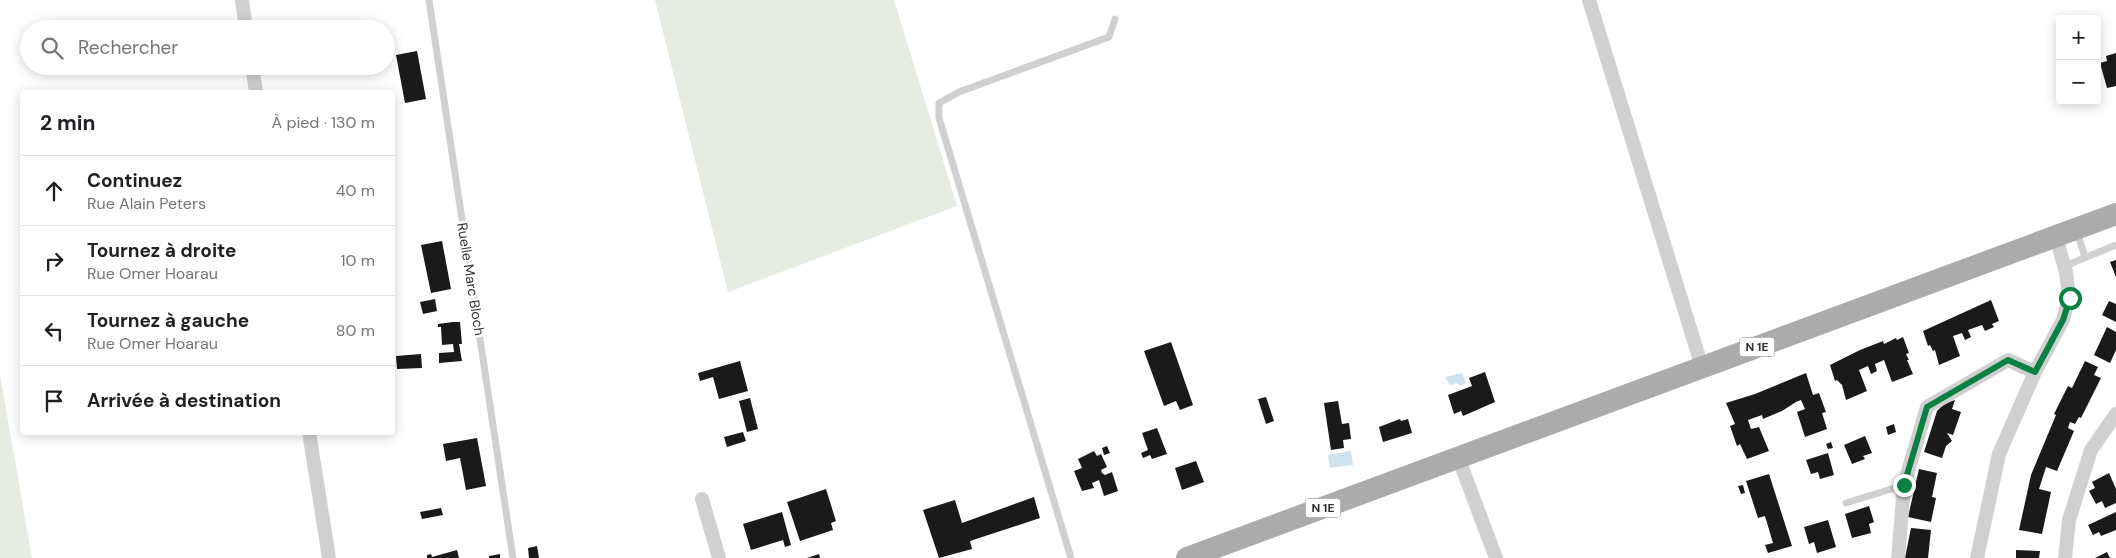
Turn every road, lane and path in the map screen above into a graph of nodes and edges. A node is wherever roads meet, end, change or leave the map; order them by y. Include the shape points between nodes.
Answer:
1 (242, 0) edge
2 (429, 0) edge
3 (1589, 0) edge
4 (1115, 19) dead end
5 (245, 20) edge
6 (253, 75) edge
7 (256, 90) edge
8 (2116, 212) edge
9 (2069, 231) junction
10 (2116, 245) edge
11 (2085, 257) junction
12 (2065, 269) junction
13 (1702, 367) junction
14 (2035, 372) junction
15 (2116, 414) edge
16 (309, 435) edge
17 (1458, 457) junction
18 (1904, 485) junction
19 (702, 499) dead end
20 (1846, 503) dead end
21 (329, 558) edge
22 (513, 558) edge
23 (719, 558) edge
24 (1070, 558) edge
25 (1187, 558) edge
26 (1496, 558) edge
27 (1898, 558) edge
28 (1978, 558) edge
29 (2065, 558) edge

1 - 5 street
2 - 22 lane, Ruelle Marc Bloch
3 - 13 street
4 - 24 lane via 1109,37 959,92 939,103 940,118
6 - 7 street
8 - 9 main road, N 1E
9 - 11 lane
9 - 12 street
9 - 13 main road, N 1E
10 - 11 lane
11 - 12 lane
12 - 14 street via 2070,298 2063,320
13 - 17 main road, N 1E
14 - 18 street via 2008,360 1927,407
14 - 28 street via 1999,454
15 - 29 street via 2091,450 2069,520
16 - 21 street
17 - 25 main road, N 1E
17 - 26 street
18 - 20 lane
18 - 27 street
19 - 23 street

